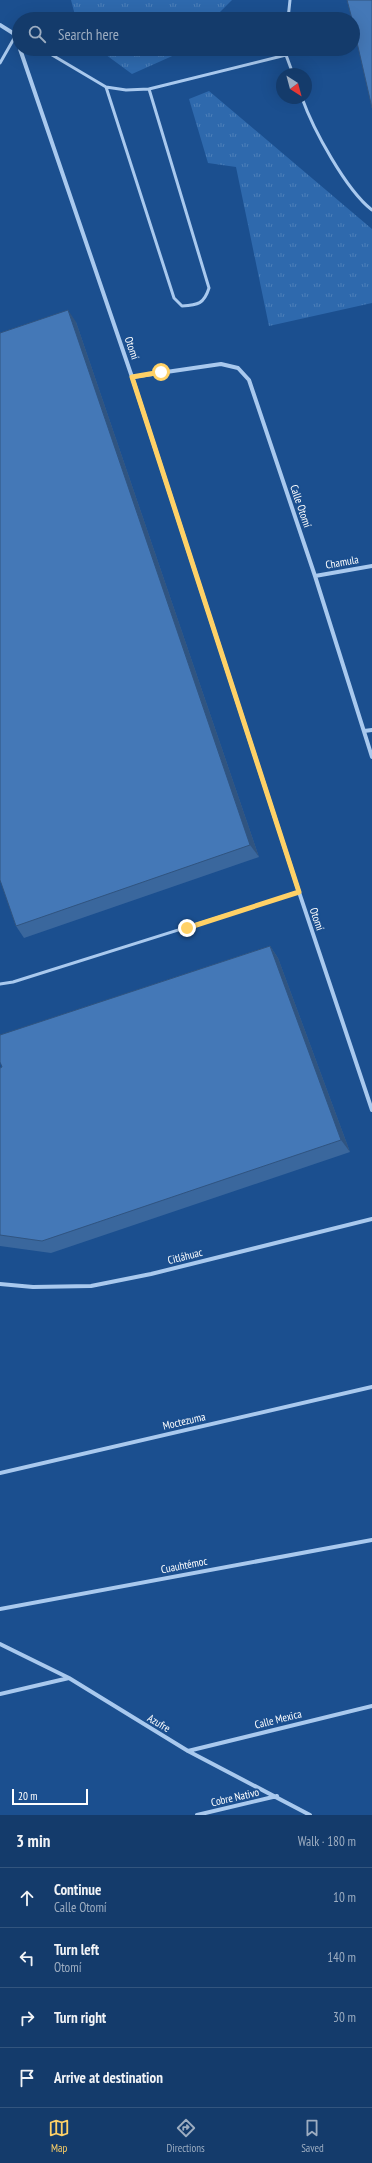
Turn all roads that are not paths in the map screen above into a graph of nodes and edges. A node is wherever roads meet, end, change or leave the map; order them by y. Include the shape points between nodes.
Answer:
1 (290, 0) edge
2 (289, 12) edge
3 (0, 25) edge
4 (12, 33) edge
5 (12, 44) edge
6 (22, 56) edge
7 (54, 56) edge
8 (282, 56) edge
9 (286, 56) edge
10 (0, 63) edge
11 (291, 68) edge
12 (106, 87) junction
13 (149, 89) junction
14 (305, 104) edge
15 (372, 210) edge
16 (132, 377) junction
17 (372, 566) edge
18 (315, 576) junction
19 (372, 730) edge
20 (364, 731) junction
21 (372, 757) edge
22 (299, 892) junction
23 (0, 984) edge
24 (372, 1110) edge
25 (372, 1219) edge
26 (0, 1284) edge
27 (372, 1387) edge
28 (0, 1473) edge
29 (372, 1540) edge
30 (0, 1609) edge
31 (0, 1644) edge
32 (69, 1678) junction
33 (0, 1694) edge
34 (372, 1706) edge
35 (188, 1751) junction
36 (277, 1796) junction
37 (197, 1815) edge
38 (310, 1815) edge

1 - 2 lane
3 - 4 street
5 - 10 lane
6 - 16 street, Otomí
7 - 12 lane
8 - 13 lane
9 - 11 lane
12 - 13 lane via 126,90
12 - 13 lane via 174,298 182,306 196,305 206,298 209,288
14 - 15 lane via 349,184
16 - 18 street, Calle Otomí via 221,364 232,365 244,373 252,389
16 - 22 street, Otomí
17 - 18 street, Chamula
18 - 20 street, Calle Otomí
19 - 20 street
20 - 21 street, Calle Otomí
22 - 23 lane
22 - 24 street, Otomí
25 - 26 street, Citláhuac via 151,1274 91,1286 33,1287
27 - 28 street, Moctezuma
29 - 30 street, Cuauhtémoc
31 - 32 street, Azufre
32 - 33 street
32 - 35 street, Azufre
34 - 35 street, Calle Mexica
35 - 36 street, Azufre
36 - 37 street, Cobre Nativo
36 - 38 street, Azufre

